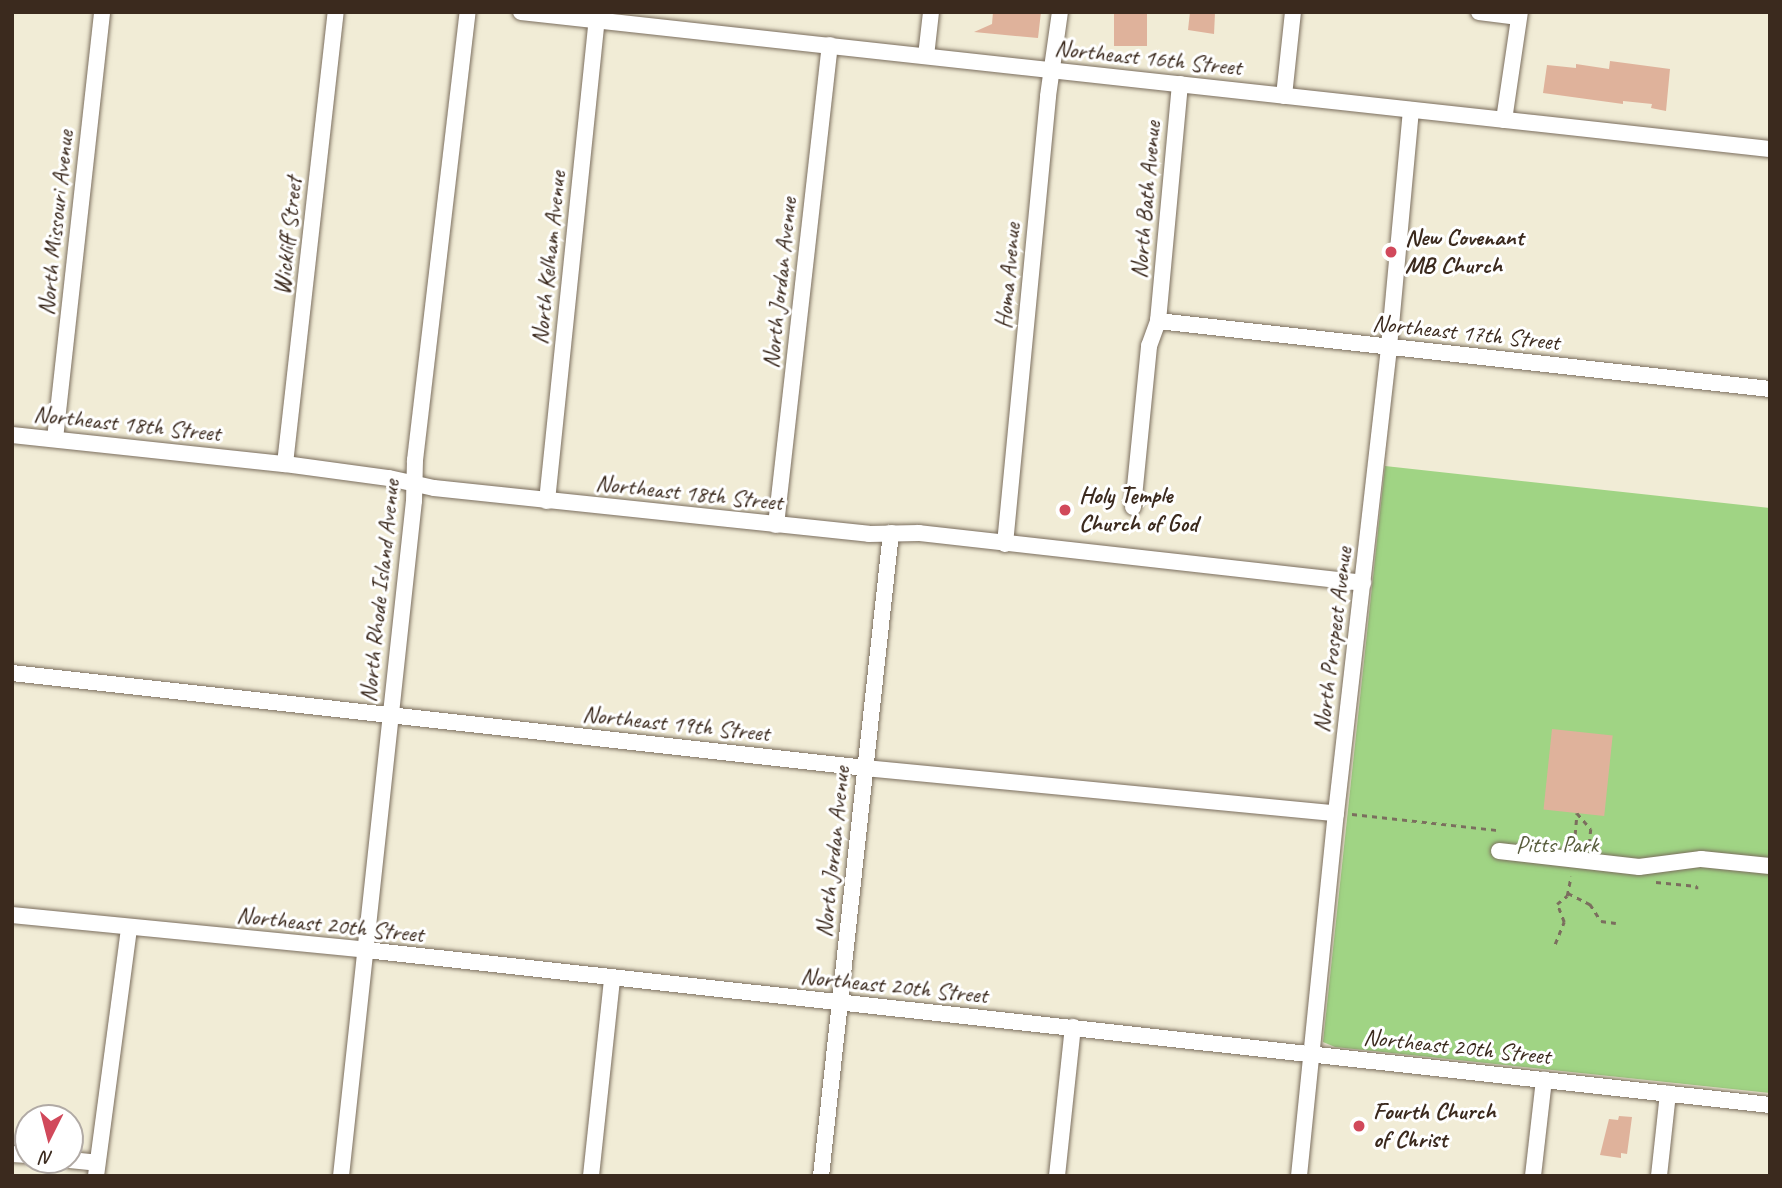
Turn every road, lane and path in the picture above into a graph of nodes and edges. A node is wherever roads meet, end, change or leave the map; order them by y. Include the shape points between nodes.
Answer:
1 (102, 12) edge
2 (336, 12) edge
3 (468, 12) edge
4 (521, 12) edge
5 (931, 12) edge
6 (1060, 12) edge
7 (1293, 12) edge
8 (1479, 12) edge
9 (577, 15) edge
10 (1519, 15) edge
11 (597, 20) junction
12 (830, 46) junction
13 (926, 56) junction
14 (1052, 71) junction
15 (1180, 84) junction
16 (1284, 96) junction
17 (1411, 110) junction
18 (1504, 120) junction
19 (1770, 149) edge
20 (1158, 321) junction
21 (1389, 347) junction
22 (1770, 389) edge
23 (12, 435) edge
24 (55, 439) junction
25 (285, 464) junction
26 (415, 484) junction
27 (547, 501) junction
28 (1133, 507) dead end
29 (776, 525) junction
30 (891, 533) junction
31 (1005, 544) junction
32 (1363, 583) junction
33 (12, 673) edge
34 (390, 716) junction
35 (865, 768) junction
36 (1336, 813) junction
37 (1498, 830) dead end
38 (1575, 834) dead end
39 (1590, 836) dead end
40 (1499, 851) dead end
41 (1770, 866) edge
42 (1570, 883) dead end
43 (1568, 893) junction
44 (12, 915) edge
45 (1616, 923) dead end
46 (130, 929) junction
47 (1555, 944) dead end
48 (366, 950) junction
49 (612, 979) junction
50 (839, 1003) junction
51 (1073, 1027) junction
52 (1312, 1054) junction
53 (1544, 1080) junction
54 (1668, 1093) junction
55 (1770, 1105) edge
56 (97, 1169) edge
57 (341, 1176) edge
58 (591, 1176) edge
59 (821, 1176) edge
60 (1057, 1176) edge
61 (1299, 1176) edge
62 (1533, 1176) edge
63 (1659, 1176) edge

1 - 24 street, North Missouri Avenue
2 - 25 street, Wickliff Street
3 - 26 street, North Rhode Island Avenue
4 - 9 street, Northeast 16th Street
5 - 13 street
6 - 14 street, Homa Avenue
7 - 16 street
8 - 10 street
9 - 11 street, Northeast 16th Street
10 - 18 street
11 - 12 street, Northeast 16th Street
11 - 27 street, North Kelham Avenue
12 - 13 street, Northeast 16th Street
12 - 29 street, North Jordan Avenue
13 - 14 street, Northeast 16th Street
14 - 15 street, Northeast 16th Street
14 - 31 street, Homa Avenue
15 - 16 street, Northeast 16th Street
15 - 20 street, North Bath Avenue
16 - 17 street, Northeast 16th Street
17 - 18 street, Northeast 16th Street
17 - 21 street, North Prospect Avenue
18 - 19 street, Northeast 16th Street
20 - 21 street, Northeast 17th Street
20 - 28 street, North Bath Avenue via 1149,346
21 - 22 street, Northeast 17th Street
21 - 32 street, North Prospect Avenue
23 - 24 street, Northeast 18th Street
24 - 25 street, Northeast 18th Street
25 - 26 street, Northeast 18th Street
26 - 27 street, Northeast 18th Street
26 - 34 street, North Rhode Island Avenue
27 - 29 street, Northeast 18th Street
29 - 30 street, Northeast 18th Street
30 - 31 street, Northeast 18th Street
30 - 35 street, North Jordan Avenue
31 - 32 street, Northeast 18th Street
32 - 36 street, North Prospect Avenue
33 - 34 street, Northeast 19th Street
34 - 35 street, Northeast 19th Street
34 - 48 street, North Rhode Island Avenue
35 - 36 street, Northeast 19th Street
35 - 50 street, North Jordan Avenue
36 - 37 path
36 - 52 street, North Prospect Avenue
38 - 39 path via 1577,813 1591,829
40 - 41 street via 1640,867 1701,859
42 - 43 path
43 - 45 path via 1590,904 1601,921
43 - 47 path via 1558,904 1564,922
44 - 46 street, Northeast 20th Street
46 - 48 street, Northeast 20th Street
46 - 56 street
48 - 49 street, Northeast 20th Street
48 - 57 street, North Rhode Island Avenue
49 - 50 street, Northeast 20th Street
49 - 58 street
50 - 51 street, Northeast 20th Street
50 - 59 street, North Jordan Avenue
51 - 52 street, Northeast 20th Street
51 - 60 street
52 - 53 street, Northeast 20th Street
52 - 61 street, North Prospect Avenue
53 - 54 street, Northeast 20th Street
53 - 62 street
54 - 55 street, Northeast 20th Street
54 - 63 street

